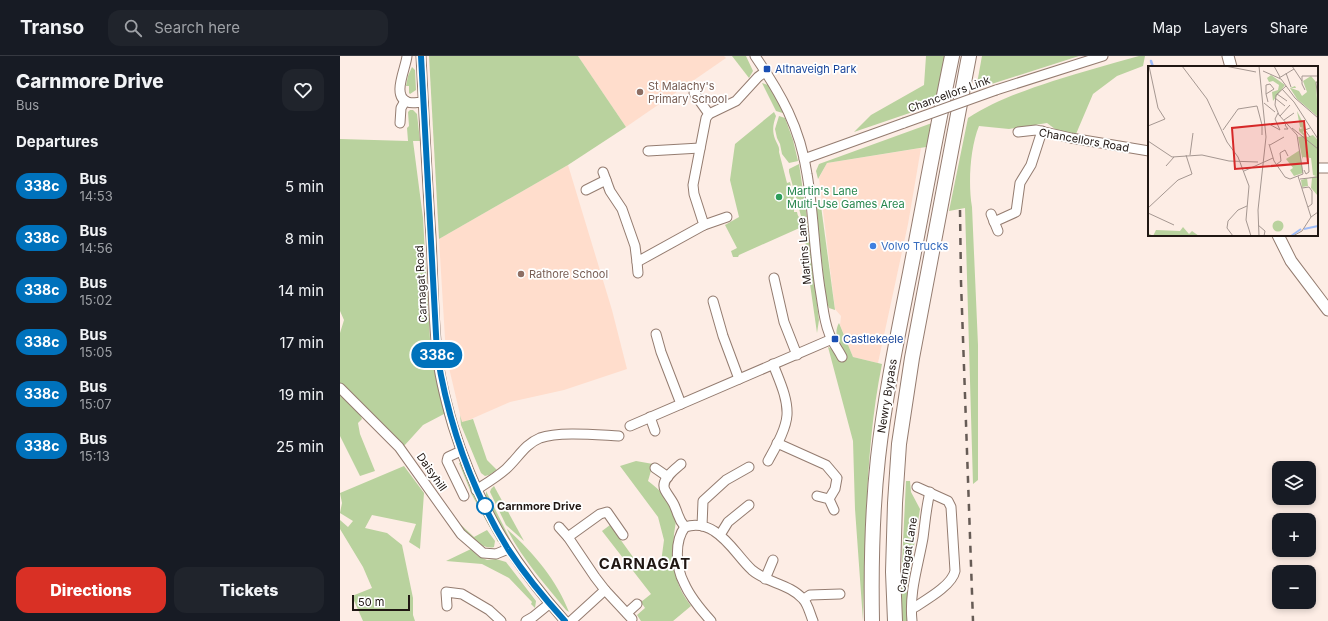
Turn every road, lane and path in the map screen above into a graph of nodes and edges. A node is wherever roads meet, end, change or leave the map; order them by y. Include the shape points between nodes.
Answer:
1 (407, 56) edge
2 (421, 56) edge
3 (755, 56) edge
4 (952, 56) edge
5 (969, 56) edge
6 (1103, 56) edge
7 (1228, 56) edge
8 (1231, 66) edge
9 (766, 71) junction
10 (694, 93) dead end
11 (405, 101) junction
12 (424, 102) junction
13 (708, 114) junction
14 (400, 123) dead end
15 (1042, 131) junction
16 (1018, 132) dead end
17 (700, 148) junction
18 (648, 151) dead end
19 (1148, 151) edge
20 (804, 159) junction
21 (586, 190) dead end
22 (727, 217) dead end
23 (704, 225) junction
24 (998, 231) dead end
25 (1278, 236) edge
26 (637, 262) junction
27 (638, 273) dead end
28 (774, 278) dead end
29 (713, 301) dead end
30 (1328, 310) edge
31 (656, 334) dead end
32 (832, 339) junction
33 (797, 355) junction
34 (842, 357) dead end
35 (773, 364) junction
36 (739, 379) junction
37 (340, 388) edge
38 (681, 404) junction
39 (650, 417) junction
40 (630, 426) dead end
41 (655, 431) dead end
42 (619, 436) dead end
43 (777, 443) junction
44 (461, 451) junction
45 (768, 461) dead end
46 (680, 464) dead end
47 (749, 467) dead end
48 (655, 468) dead end
49 (668, 477) junction
50 (917, 487) dead end
51 (476, 490) junction
52 (930, 492) junction
53 (464, 496) dead end
54 (817, 496) dead end
55 (829, 499) junction
56 (749, 505) dead end
57 (834, 510) dead end
58 (702, 526) junction
59 (560, 527) dead end
60 (685, 527) junction
61 (623, 535) dead end
62 (720, 535) junction
63 (568, 537) junction
64 (508, 549) junction
65 (773, 560) dead end
66 (765, 579) junction
67 (605, 590) junction
68 (840, 594) dead end
69 (804, 599) junction
70 (550, 604) junction
71 (637, 604) dead end
72 (448, 606) dead end
73 (912, 609) junction
74 (810, 620) edge
75 (500, 621) edge
76 (526, 621) edge
77 (565, 621) edge
78 (571, 621) edge
79 (711, 621) edge
80 (872, 621) edge
81 (895, 621) edge
82 (912, 621) edge

1 - 11 street via 400,89
2 - 12 street, Carnagat Road
3 - 9 street, Martins Lane
4 - 80 highway, Newry Bypass via 884,413 875,501
5 - 81 highway, Newry Bypass via 912,358 900,444 893,572
6 - 20 street, Chancellors Link, bridge via 996,90
7 - 8 street
9 - 13 street via 736,101
9 - 20 street, Martins Lane via 795,125
10 - 13 street
11 - 12 street
11 - 14 street via 401,108
12 - 44 street, Carnagat Road via 437,353
13 - 17 street
15 - 16 street, Chancellors Road
15 - 19 street, Chancellors Road
15 - 24 street via 1031,165 1020,183 1016,212 992,218
17 - 18 street
17 - 23 street via 693,185
20 - 32 street, Martins Lane via 814,219 819,281 825,319
21 - 26 street via 605,176 610,191 622,209 635,246
22 - 23 street
23 - 26 street
25 - 30 street via 1291,261
26 - 27 street
28 - 33 street via 784,322
29 - 36 street
31 - 38 street
32 - 33 street
32 - 34 street, Martins Lane
33 - 35 street
35 - 36 street
35 - 43 street via 787,407 787,416
36 - 38 street
37 - 64 street, Daisyhill via 399,446 461,534 483,553 496,554
38 - 39 street
39 - 40 street
39 - 41 street
42 - 51 street via 556,434 539,438 526,446 508,468
43 - 45 street
43 - 55 street via 826,465 836,478 835,489
44 - 51 street, Carnagat Road
44 - 53 street via 448,457 447,461
46 - 49 street
47 - 58 street via 726,480 703,500
48 - 49 street
49 - 60 street via 664,482 664,488
50 - 52 street
51 - 64 street, Carnagat Road
52 - 73 street, Carnagat Lane via 914,579
52 - 73 street via 948,501 951,507 955,571 947,584
54 - 55 street
55 - 57 street
56 - 62 street via 728,522
58 - 60 street
58 - 62 street
59 - 63 street
60 - 79 street via 680,533 678,549 683,583
61 - 63 street via 607,512 600,514
62 - 66 street via 752,570
63 - 67 street
64 - 70 street, Carnagat Road
65 - 66 street
66 - 69 street
67 - 71 street via 629,616
67 - 78 street
68 - 69 street via 810,595
69 - 74 street
70 - 76 street
70 - 77 street, Carnagat Road
72 - 75 street via 446,592 462,594 489,610
73 - 82 street, Carnagat Lane

